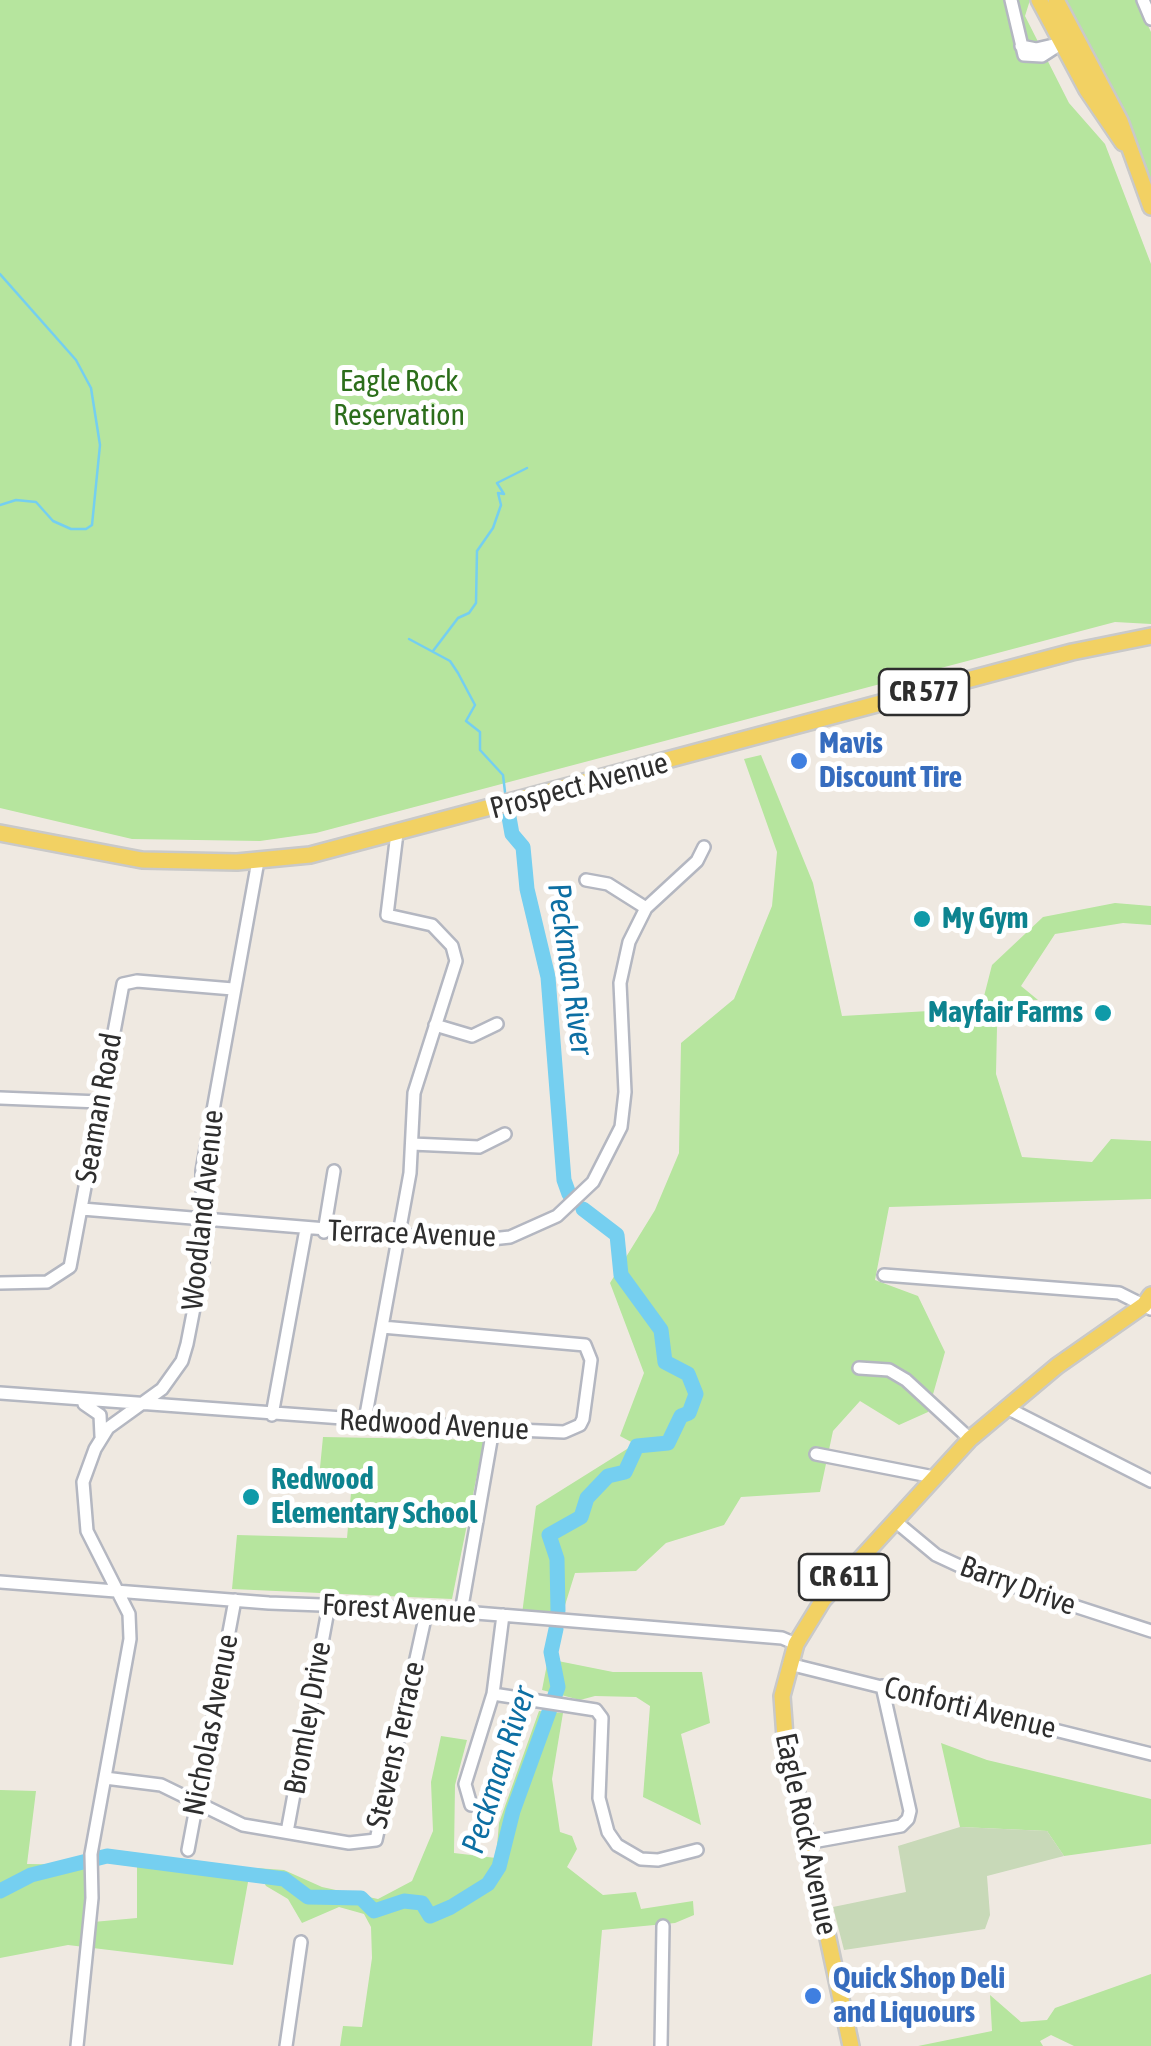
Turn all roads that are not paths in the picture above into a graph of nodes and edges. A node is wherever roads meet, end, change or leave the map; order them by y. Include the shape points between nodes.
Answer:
1 (1011, 0) edge
2 (1039, 0) edge
3 (1056, 0) edge
4 (1143, 0) edge
5 (1151, 19) edge
6 (1067, 37) junction
7 (1128, 149) junction
8 (1151, 207) edge
9 (1151, 636) edge
10 (0, 832) edge
11 (398, 833) junction
12 (704, 847) dead end
13 (258, 861) junction
14 (586, 880) dead end
15 (646, 908) junction
16 (232, 989) junction
17 (496, 1024) dead end
18 (435, 1025) junction
19 (0, 1098) edge
20 (100, 1102) junction
21 (505, 1134) dead end
22 (412, 1144) junction
23 (334, 1171) dead end
24 (82, 1209) junction
25 (203, 1220) junction
26 (306, 1229) junction
27 (324, 1232) junction
28 (399, 1236) junction
29 (884, 1276) dead end
30 (0, 1283) edge
31 (1149, 1303) edge
32 (382, 1327) junction
33 (860, 1368) dead end
34 (0, 1393) edge
35 (76, 1400) junction
36 (142, 1404) junction
37 (1007, 1408) junction
38 (272, 1415) junction
39 (365, 1420) junction
40 (493, 1429) junction
41 (101, 1439) junction
42 (970, 1440) junction
43 (816, 1454) dead end
44 (934, 1476) junction
45 (1151, 1481) edge
46 (895, 1520) junction
47 (101, 1558) junction
48 (0, 1582) edge
49 (89, 1589) junction
50 (120, 1591) junction
51 (234, 1600) junction
52 (328, 1605) junction
53 (427, 1609) junction
54 (461, 1612) junction
55 (503, 1615) junction
56 (1151, 1631) edge
57 (796, 1644) junction
58 (788, 1664) junction
59 (882, 1686) junction
60 (493, 1694) junction
61 (1151, 1754) edge
62 (105, 1778) junction
63 (197, 1802) junction
64 (471, 1805) dead end
65 (287, 1832) junction
66 (807, 1843) junction
67 (188, 1850) dead end
68 (697, 1850) dead end
69 (663, 1926) dead end
70 (301, 1942) dead end
71 (76, 2046) edge
72 (286, 2046) edge
73 (661, 2046) edge
74 (851, 2046) edge

1 - 6 street via 1021,46 1032,58 1051,53
2 - 6 main road
3 - 6 main road
4 - 5 street
6 - 7 main road via 1087,90
6 - 7 main road via 1102,87
7 - 8 main road
9 - 11 main road, Prospect Avenue / CR 577
10 - 13 main road, Prospect Avenue / CR 577 via 126,858
11 - 13 main road, Prospect Avenue / CR 577
11 - 18 street via 386,915 432,925 452,946 453,976
12 - 15 street, Terrace Avenue
13 - 16 street, Woodland Avenue
14 - 15 street via 608,884
15 - 28 street, Terrace Avenue via 620,982 621,1127 594,1182 557,1216 510,1237
16 - 20 street, Seaman Road via 123,984
16 - 25 street, Woodland Avenue via 202,1171
17 - 18 street via 472,1036
18 - 22 street via 414,1093
19 - 20 street
20 - 24 street, Seaman Road
21 - 22 street via 480,1147
22 - 28 street
23 - 27 street
24 - 25 street, Terrace Avenue
24 - 30 street, Seaman Road via 65,1273 47,1282
25 - 26 street, Terrace Avenue
25 - 36 street, Woodland Avenue via 203,1262 182,1362
26 - 27 street, Terrace Avenue
26 - 38 street
27 - 28 street, Terrace Avenue
28 - 32 street
29 - 31 street via 1119,1293
31 - 37 main road, Eagle Rock Avenue / CR 611
32 - 39 street
32 - 40 street, Redwood Avenue via 585,1345 592,1360 580,1426 564,1432
33 - 42 street via 889,1370 906,1380
34 - 35 street, Redwood Avenue
35 - 36 street, Redwood Avenue
35 - 41 street via 100,1416
36 - 38 street, Redwood Avenue
36 - 41 street, Woodland Avenue
37 - 42 main road, Eagle Rock Avenue / CR 611
37 - 45 street
38 - 39 street, Redwood Avenue
39 - 40 street, Redwood Avenue
40 - 54 street
41 - 47 street, Woodland Avenue via 82,1494 87,1531
42 - 44 main road, Eagle Rock Avenue / CR 611
43 - 44 street
44 - 46 main road, Eagle Rock Avenue / CR 611
46 - 56 street, Barry Drive via 936,1556 979,1575
46 - 57 main road, Eagle Rock Avenue / CR 611 via 823,1600
47 - 49 street
47 - 50 street, Woodland Avenue
48 - 49 street, Forest Avenue
49 - 50 street, Forest Avenue
50 - 51 street, Forest Avenue
50 - 62 street, Woodland Avenue via 130,1639
51 - 52 street, Forest Avenue
51 - 63 street, Nicholas Avenue
52 - 53 street, Forest Avenue
52 - 65 street, Bromley Drive
53 - 54 street, Forest Avenue
53 - 65 street, Stevens Terrace via 380,1836 362,1844
54 - 55 street, Forest Avenue
55 - 57 street, Forest Avenue
55 - 60 street
57 - 58 main road, Eagle Rock Avenue / CR 611
58 - 59 street, Conforti Avenue
58 - 66 main road, Eagle Rock Avenue / CR 611 via 783,1723
59 - 61 street, Conforti Avenue
59 - 66 street via 908,1819 901,1826
60 - 64 street via 465,1784
60 - 68 street via 592,1708 602,1718 599,1798 617,1845 658,1860
62 - 63 street, Stevens Terrace via 161,1785
62 - 71 street, Woodland Avenue via 91,1858
63 - 65 street, Stevens Terrace via 243,1825
63 - 67 street, Nicholas Avenue
66 - 74 main road, Eagle Rock Avenue / CR 611
69 - 73 street
70 - 72 street

